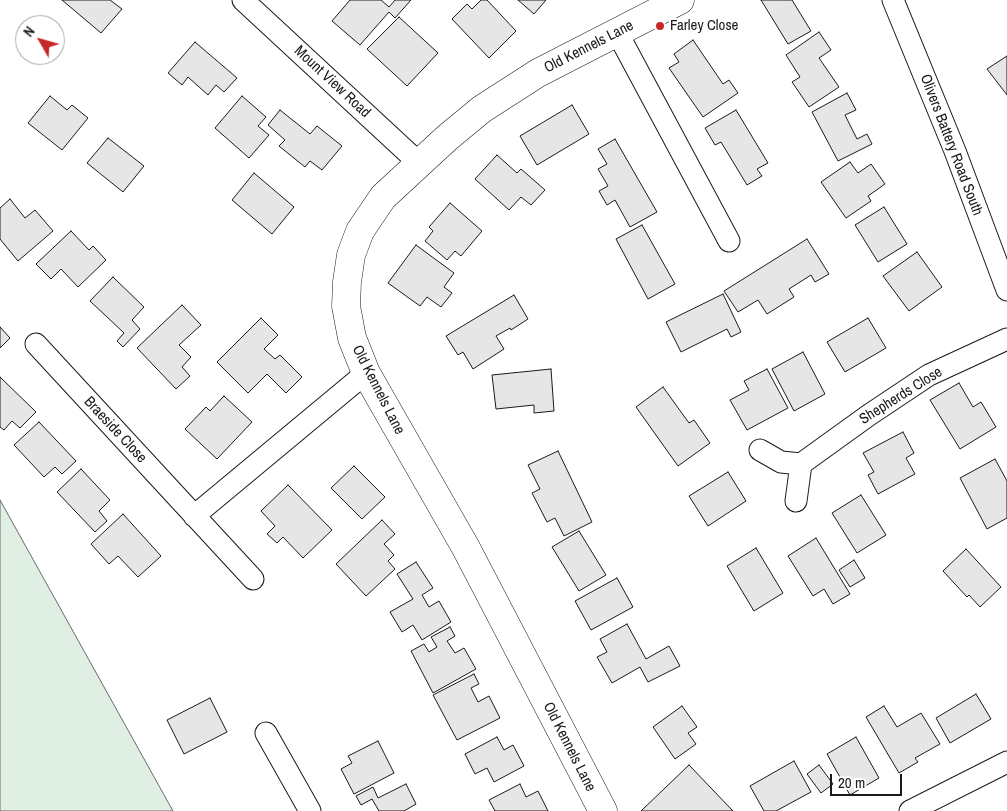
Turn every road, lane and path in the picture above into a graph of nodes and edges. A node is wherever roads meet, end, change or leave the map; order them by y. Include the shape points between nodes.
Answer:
1 (243, 0) edge
2 (680, 0) edge
3 (893, 0) edge
4 (618, 34) junction
5 (420, 164) junction
6 (729, 241) dead end
7 (1007, 290) edge
8 (1007, 339) edge
9 (36, 344) dead end
10 (366, 373) junction
11 (760, 450) dead end
12 (801, 464) junction
13 (796, 501) dead end
14 (194, 516) junction
15 (253, 579) dead end
16 (266, 733) dead end
17 (1007, 762) edge
18 (310, 811) edge
19 (603, 811) edge
20 (910, 811) edge

1 - 5 street, Mount View Road
2 - 4 street, Old Kennels Lane
3 - 7 street, Olivers Battery Road South
4 - 5 street, Old Kennels Lane via 538,73 482,109
4 - 6 street
5 - 10 street, Old Kennels Lane via 383,197 360,231 351,255 346,306 352,338
8 - 12 street, Shepherds Close via 928,375
9 - 14 street, Braeside Close
10 - 14 street
10 - 19 street, Old Kennels Lane via 466,548
11 - 12 street via 781,462
12 - 13 street
14 - 15 street, Braeside Close
16 - 18 street
17 - 20 street

